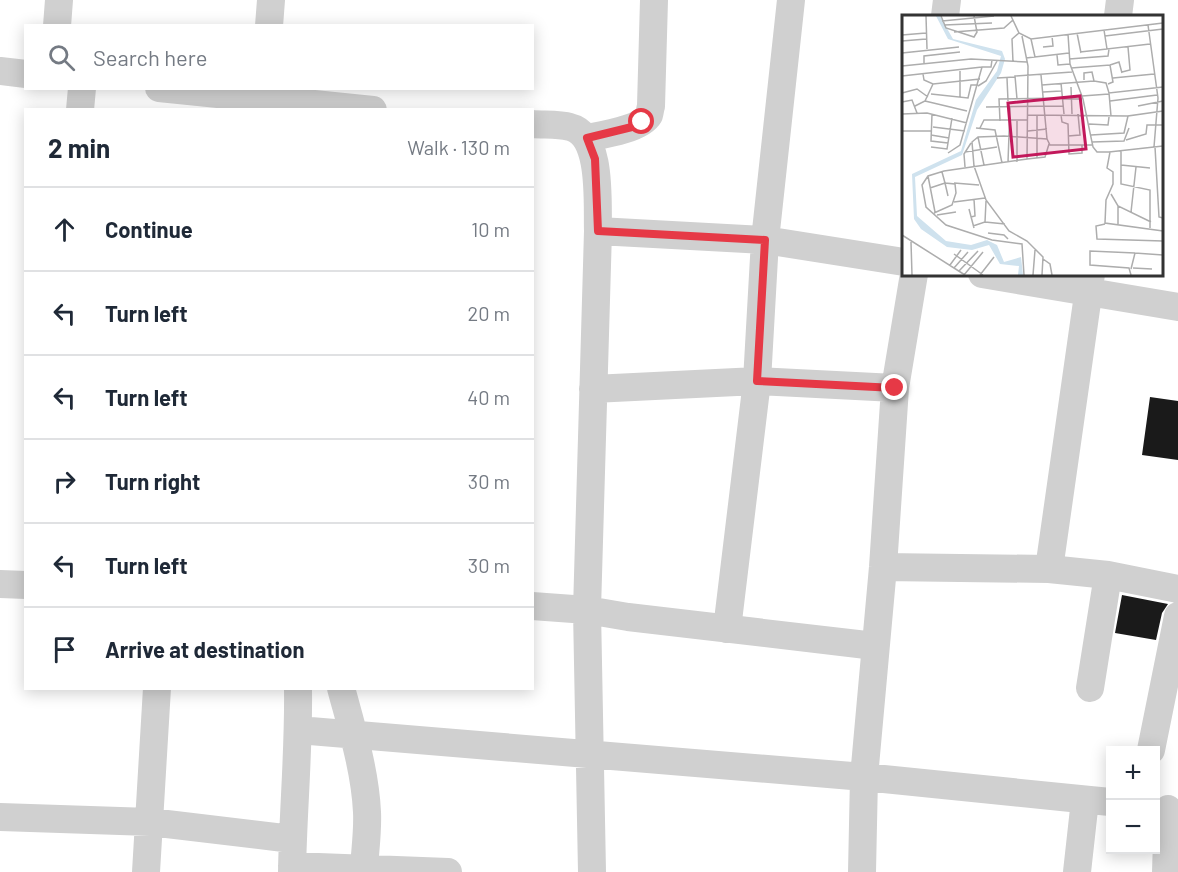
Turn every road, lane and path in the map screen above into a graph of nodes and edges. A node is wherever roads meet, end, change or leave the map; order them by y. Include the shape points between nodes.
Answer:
1 (59, 0) edge
2 (271, 0) edge
3 (654, 0) edge
4 (791, 0) edge
5 (947, 0) edge
6 (1120, 0) edge
7 (945, 15) edge
8 (1118, 15) edge
9 (57, 24) edge
10 (269, 24) edge
11 (0, 72) edge
12 (24, 74) edge
13 (82, 90) edge
14 (178, 90) edge
15 (264, 99) edge
16 (80, 108) edge
17 (353, 108) edge
18 (534, 124) edge
19 (587, 138) junction
20 (598, 231) junction
21 (765, 240) junction
22 (902, 262) edge
23 (914, 276) edge
24 (1006, 276) edge
25 (1090, 283) edge
26 (1178, 307) edge
27 (757, 381) junction
28 (895, 388) junction
29 (593, 389) junction
30 (883, 567) junction
31 (1050, 569) junction
32 (1107, 575) junction
33 (0, 584) edge
34 (24, 585) edge
35 (1178, 589) edge
36 (534, 606) edge
37 (587, 610) junction
38 (1178, 616) edge
39 (727, 629) junction
40 (875, 646) junction
41 (1090, 688) dead end
42 (157, 690) edge
43 (298, 690) edge
44 (342, 690) edge
45 (298, 730) junction
46 (355, 735) junction
47 (1153, 746) edge
48 (589, 756) junction
49 (864, 777) junction
50 (1098, 801) edge
51 (1167, 809) edge
52 (0, 817) edge
53 (150, 822) junction
54 (292, 859) edge
55 (364, 869) junction
56 (146, 872) edge
57 (448, 872) edge
58 (592, 872) edge
59 (861, 872) edge
60 (1077, 872) edge
61 (1166, 872) edge

1 - 9 street
2 - 10 street
3 - 19 street via 648,115 632,127
4 - 21 street
5 - 7 street
6 - 8 street
11 - 12 street
13 - 16 street
14 - 15 street
15 - 17 street
18 - 19 street via 572,127
19 - 20 street via 595,159
20 - 21 street
20 - 29 street
21 - 22 street
21 - 27 street
23 - 28 street
24 - 25 street
25 - 26 street
25 - 31 street
27 - 28 street
27 - 29 street
27 - 39 street
28 - 30 street
29 - 37 street
30 - 31 street
30 - 40 street
31 - 32 street
32 - 35 street
32 - 41 street
33 - 34 street
36 - 37 street
37 - 39 street
37 - 48 street
38 - 47 street
39 - 40 street
40 - 49 street
42 - 53 street
43 - 45 street
44 - 46 street
45 - 46 street
45 - 54 street
46 - 48 street
46 - 55 street via 368,815
48 - 49 street
48 - 58 street
49 - 50 street
49 - 59 street
50 - 60 street
51 - 61 street
52 - 53 street
53 - 54 street
53 - 56 street
54 - 55 street
55 - 57 street

